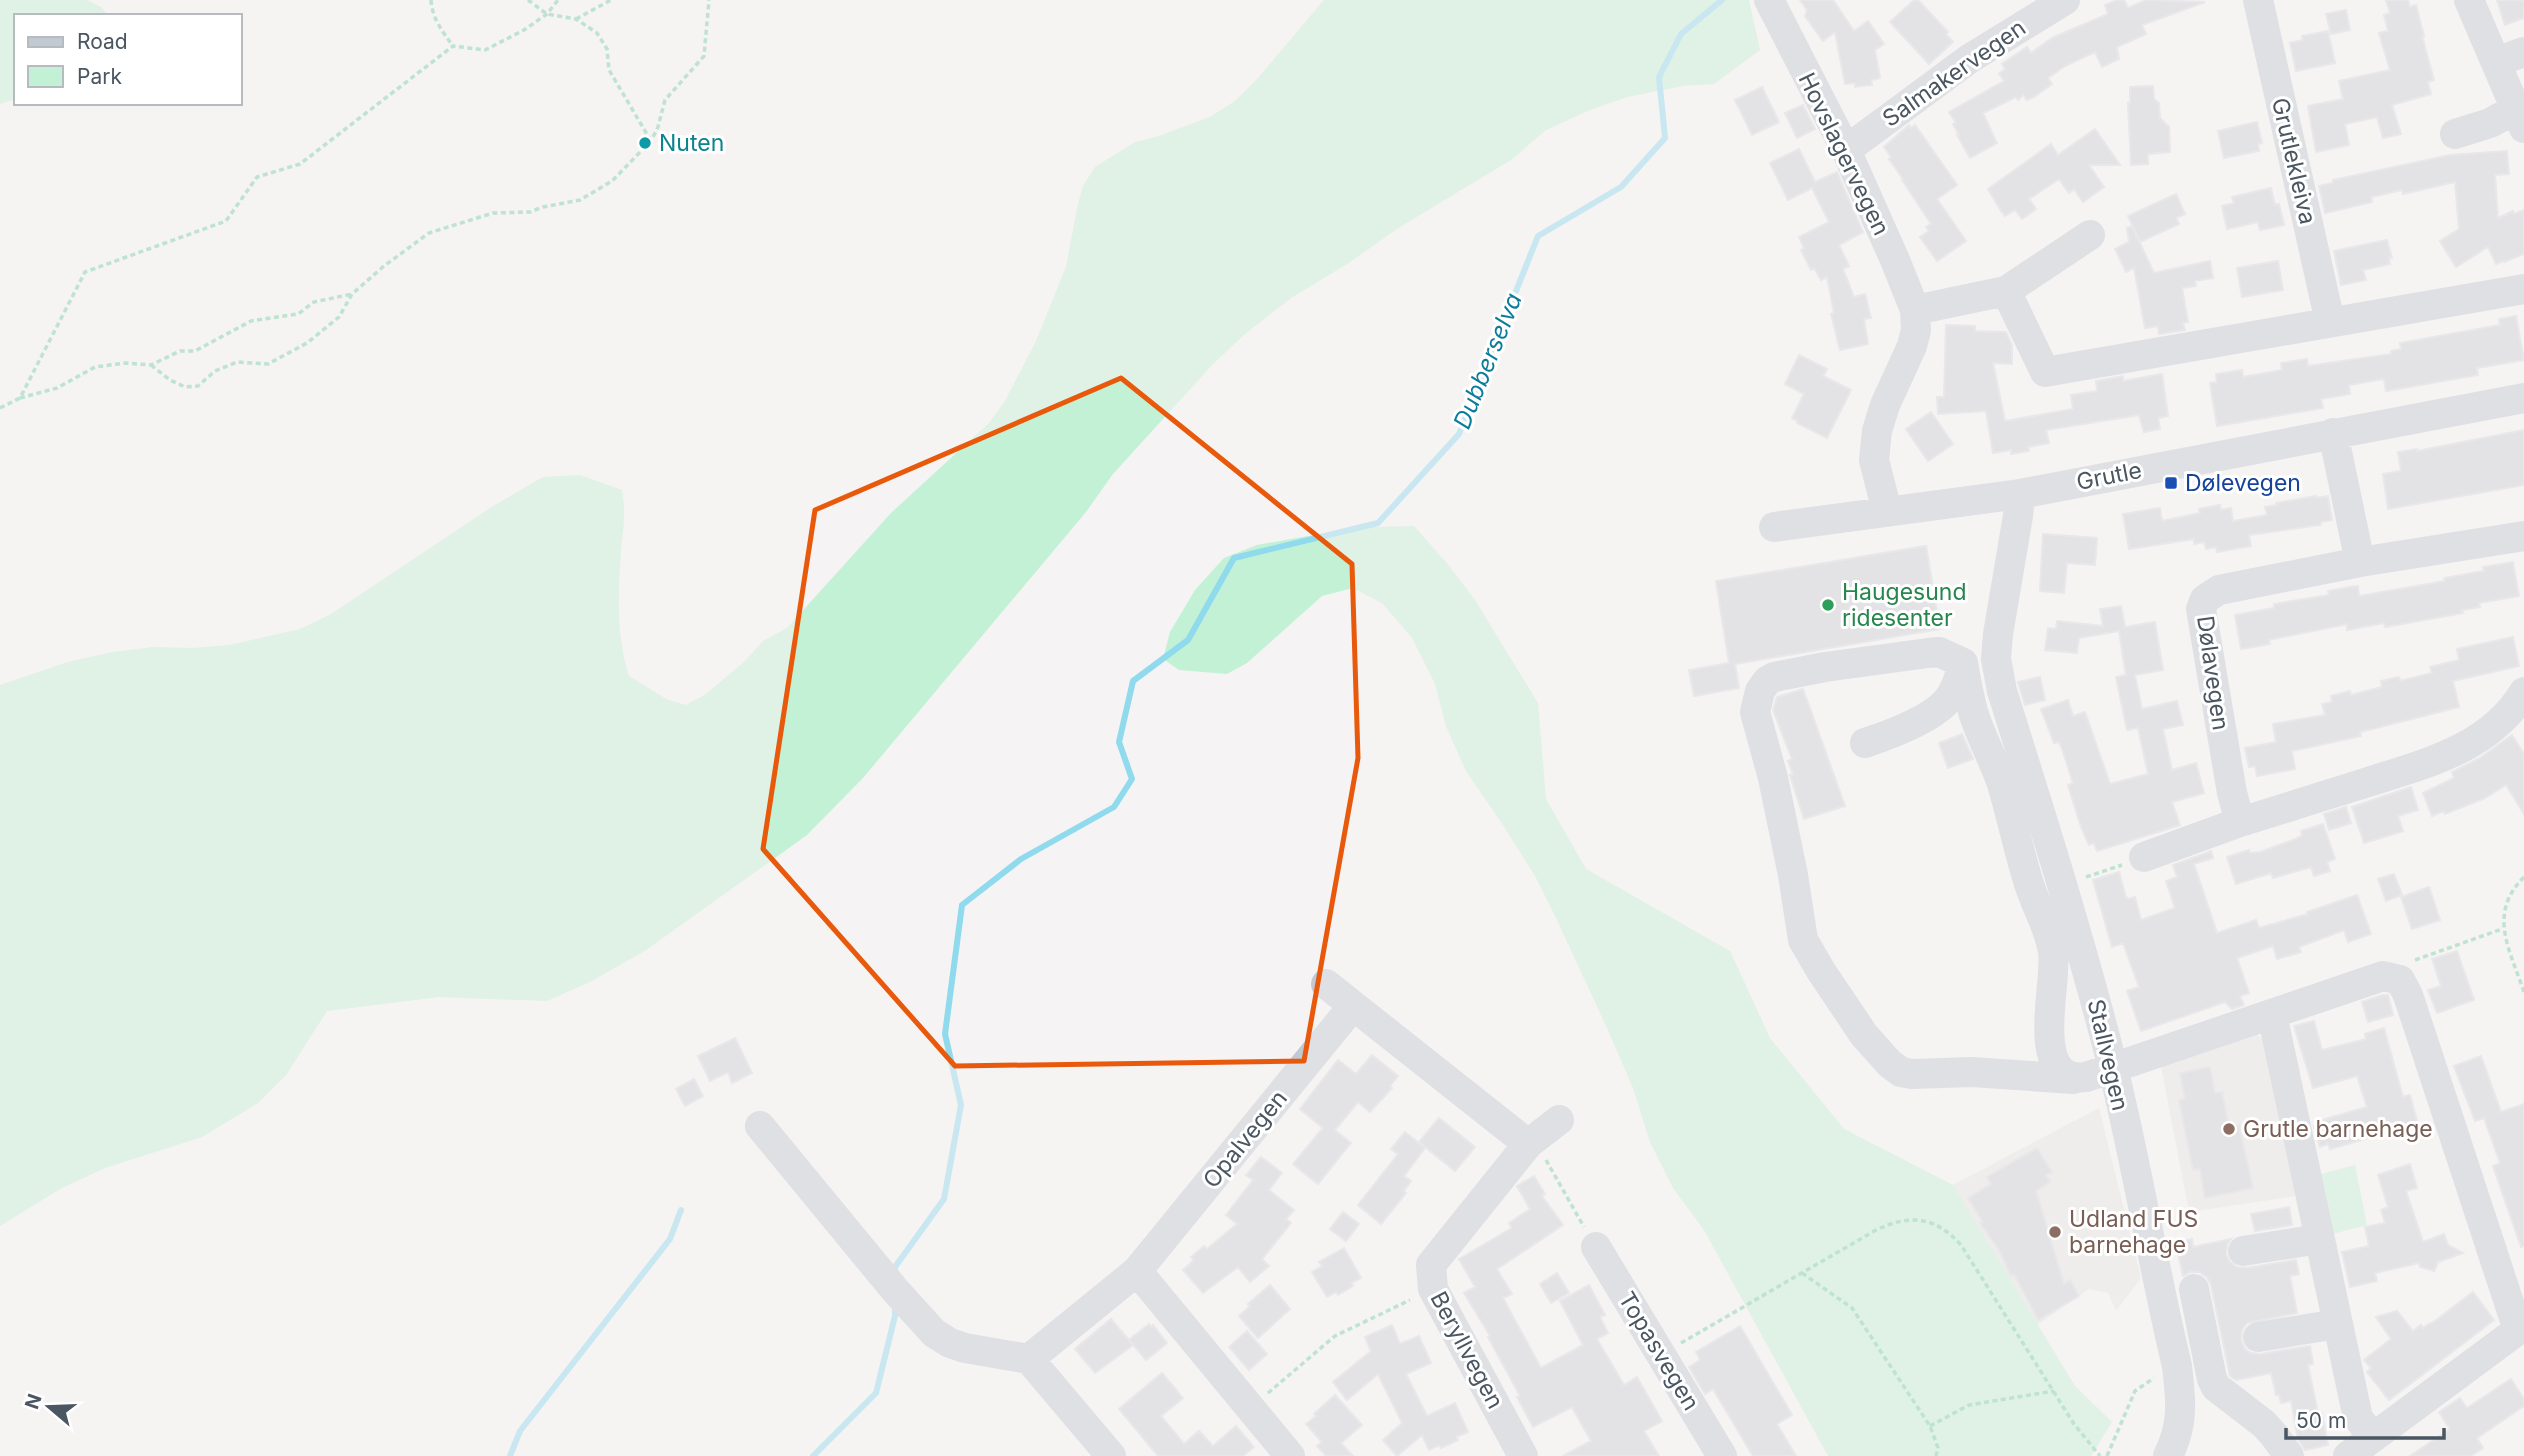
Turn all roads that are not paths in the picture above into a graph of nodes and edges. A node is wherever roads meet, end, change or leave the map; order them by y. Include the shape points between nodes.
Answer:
1 (1769, 0) edge
2 (2065, 0) edge
3 (2258, 0) edge
4 (2469, 0) edge
5 (2524, 52) edge
6 (2496, 62) junction
7 (2520, 119) edge
8 (2455, 134) dead end
9 (1846, 150) junction
10 (2090, 235) dead end
11 (2524, 289) edge
12 (2006, 291) junction
13 (1915, 310) junction
14 (2330, 322) junction
15 (2524, 398) edge
16 (2333, 433) junction
17 (2020, 494) junction
18 (1886, 511) junction
19 (1774, 527) dead end
20 (2524, 536) edge
21 (2360, 562) junction
22 (1996, 659) junction
23 (1963, 663) junction
24 (2524, 692) edge
25 (1865, 743) dead end
26 (2240, 822) junction
27 (2144, 857) road end
28 (1326, 984) dead end
29 (1353, 1006) junction
30 (2272, 1014) junction
31 (2113, 1068) junction
32 (2073, 1079) junction
33 (1559, 1120) dead end
34 (760, 1126) dead end
35 (1528, 1144) junction
36 (2319, 1239) junction
37 (1595, 1247) road end
38 (2243, 1251) dead end
39 (1137, 1271) junction
40 (2194, 1289) dead end
41 (2337, 1324) junction
42 (2258, 1337) dead end
43 (1029, 1359) junction
44 (2374, 1437) junction
45 (1111, 1456) edge
46 (1290, 1456) edge
47 (1523, 1456) edge
48 (1722, 1456) edge
49 (2168, 1456) edge
50 (2289, 1456) edge
51 (2348, 1456) edge

1 - 9 street, Hovslagervegen
2 - 9 street, Salmakervegen via 1969,59
3 - 14 street, Grutlekleiva
4 - 6 street
5 - 6 street
6 - 7 street
7 - 8 street
9 - 13 street, Hovslagervegen
10 - 12 street
11 - 14 street
12 - 13 street
12 - 14 street via 2045,372
13 - 18 street, Hovslagervegen via 1912,346 1877,430 1874,460
15 - 16 street, Grutle
16 - 17 street, Grutle
16 - 21 street
17 - 18 street, Grutle
17 - 22 street, Stallvegen
18 - 19 street, Grutle
20 - 21 street, Dølavegen
21 - 26 street, Dølavegen via 2218,590 2205,599 2203,625
22 - 23 street
22 - 31 street, Stallvegen
23 - 25 street via 1944,704 1890,735
23 - 32 street via 1975,716 2001,782 2054,955 2051,1050 2063,1073
23 - 32 street via 1939,652 1885,658 1774,677 1760,691 1755,712 1794,875 1803,940 1864,1035 1900,1072
24 - 26 street via 2493,729 2460,750
26 - 27 street
28 - 29 street
29 - 35 street
29 - 39 street, Opalvegen
30 - 31 street
30 - 36 street
30 - 44 street via 2383,976 2400,980 2518,1331
31 - 32 street
31 - 49 street, Stallvegen via 2178,1366 2182,1411
33 - 35 street, Beryllvegen
34 - 43 street via 934,1332 965,1348
35 - 47 street, Beryllvegen via 1431,1265 1433,1289
36 - 38 street
36 - 41 street
37 - 48 street, Topasvegen
39 - 43 street, Opalvegen
39 - 46 street
40 - 50 street via 2212,1379 2219,1391 2264,1424
41 - 42 street
41 - 44 street via 2358,1418
43 - 45 street
44 - 51 street

